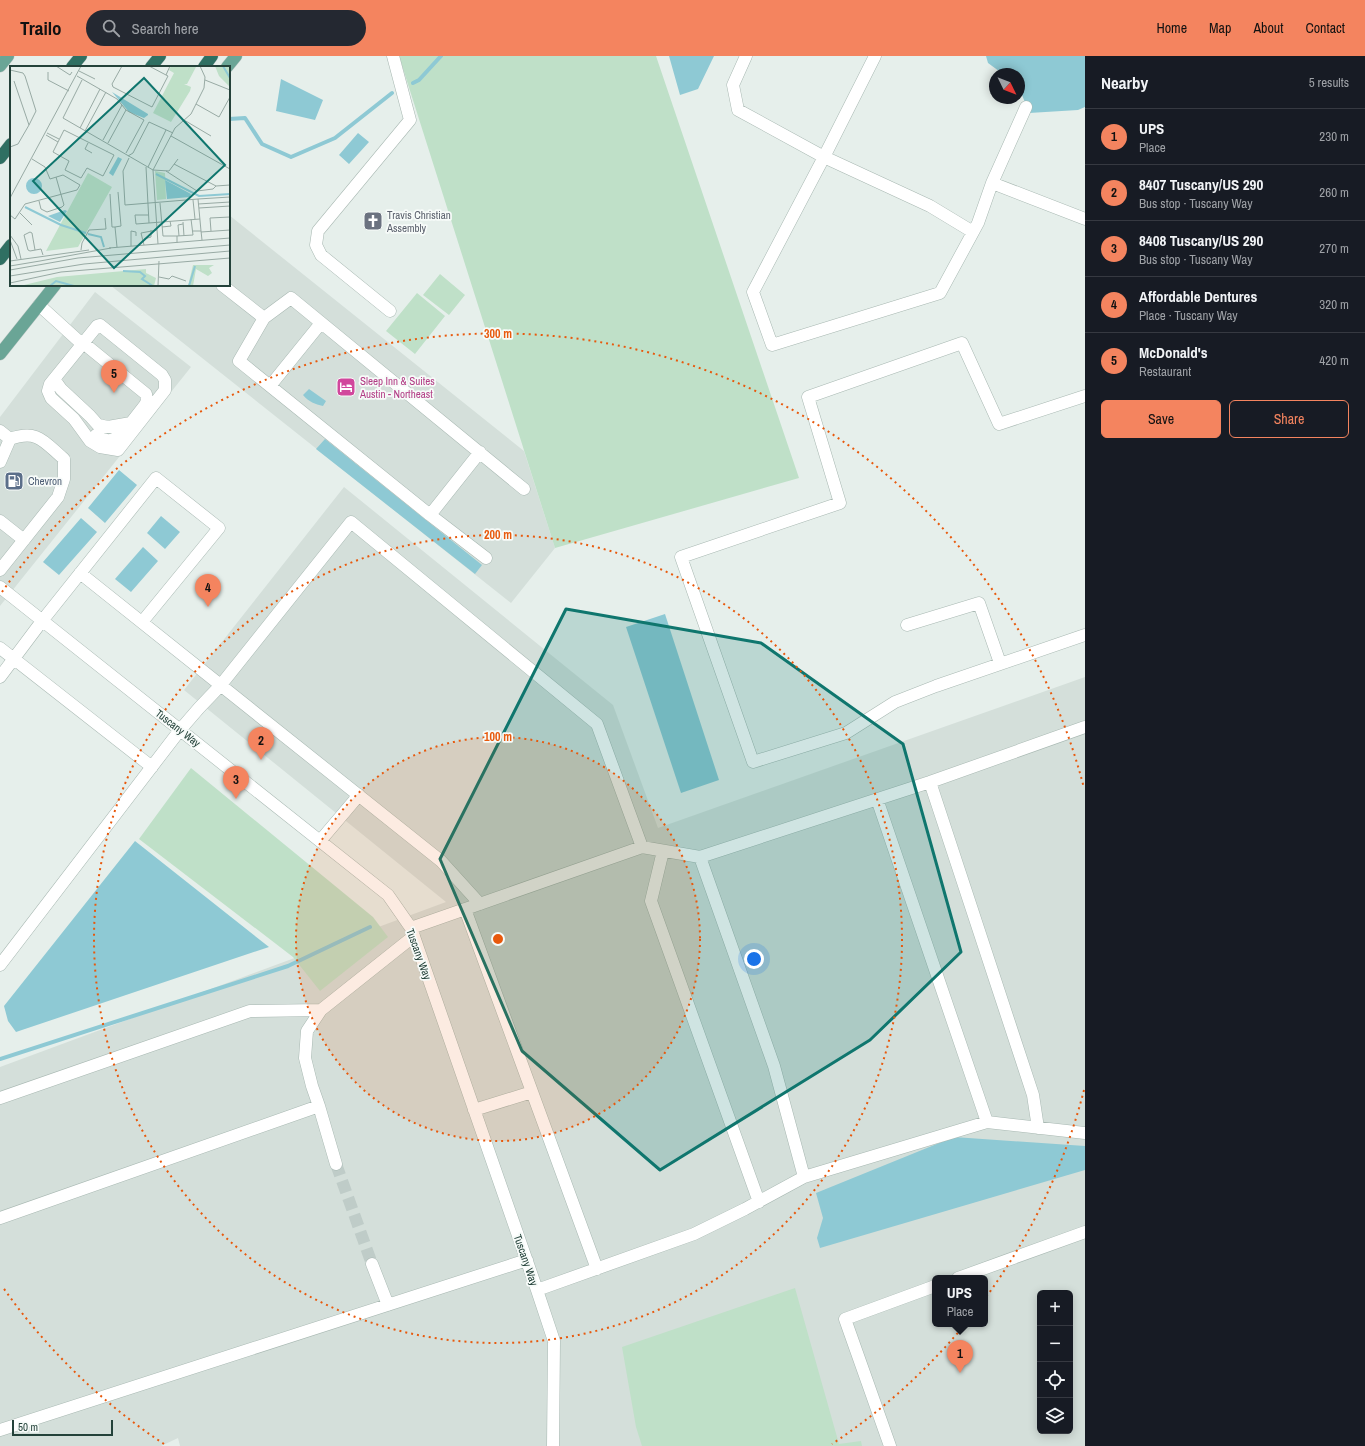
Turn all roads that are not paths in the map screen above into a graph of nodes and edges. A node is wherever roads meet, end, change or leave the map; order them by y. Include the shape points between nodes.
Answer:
1 (8, 56) edge
2 (81, 56) edge
3 (160, 56) edge
4 (212, 56) edge
5 (236, 56) edge
6 (393, 56) edge
7 (746, 56) edge
8 (875, 56) edge
9 (0, 66) edge
10 (73, 66) edge
11 (152, 66) edge
12 (205, 66) edge
13 (228, 66) edge
14 (1026, 106) dead end
15 (10, 145) edge
16 (824, 157) junction
17 (0, 158) edge
18 (992, 183) junction
19 (1085, 220) edge
20 (973, 232) junction
21 (10, 246) edge
22 (0, 259) edge
23 (54, 286) edge
24 (223, 286) edge
25 (39, 305) junction
26 (390, 311) dead end
27 (264, 318) junction
28 (321, 323) junction
29 (82, 344) junction
30 (0, 354) edge
31 (52, 381) junction
32 (270, 386) junction
33 (1085, 396) edge
34 (0, 431) edge
35 (10, 439) junction
36 (480, 452) junction
37 (0, 462) edge
38 (524, 489) dead end
39 (430, 515) junction
40 (0, 521) edge
41 (24, 540) junction
42 (486, 558) dead end
43 (0, 570) edge
44 (80, 573) junction
45 (0, 587) edge
46 (42, 621) junction
47 (142, 622) junction
48 (907, 625) dead end
49 (1085, 635) edge
50 (0, 648) edge
51 (14, 659) junction
52 (1000, 663) junction
53 (0, 677) edge
54 (220, 686) junction
55 (1085, 727) edge
56 (180, 730) junction
57 (152, 767) junction
58 (930, 782) junction
59 (359, 795) junction
60 (877, 800) junction
61 (320, 841) junction
62 (642, 847) junction
63 (663, 851) junction
64 (700, 857) junction
65 (480, 904) junction
66 (465, 909) junction
67 (412, 932) junction
68 (0, 965) edge
69 (321, 1010) junction
70 (532, 1092) junction
71 (0, 1098) edge
72 (319, 1106) junction
73 (474, 1110) junction
74 (987, 1122) junction
75 (1038, 1128) junction
76 (1085, 1133) edge
77 (336, 1164) tunnel mouth
78 (804, 1177) junction
79 (759, 1202) junction
80 (0, 1218) edge
81 (1085, 1232) edge
82 (526, 1260) junction
83 (372, 1264) tunnel mouth
84 (597, 1268) junction
85 (966, 1275) edge
86 (932, 1287) edge
87 (537, 1290) junction
88 (388, 1305) junction
89 (0, 1430) edge
90 (554, 1446) edge
91 (890, 1446) edge

1 - 9 main road
2 - 10 highway
3 - 11 highway
4 - 12 highway
5 - 13 main road
6 - 26 street via 410,120 318,230 316,245 321,255
7 - 16 street via 733,85 738,110
8 - 16 street
14 - 18 street
15 - 17 highway
16 - 20 street via 930,206
16 - 20 street via 753,292 772,345 940,293
18 - 19 street
18 - 20 street
21 - 22 highway
23 - 25 main road
24 - 27 street
25 - 29 street
25 - 30 main road
27 - 28 street via 291,298
27 - 32 street via 239,361
28 - 32 street
28 - 36 street
29 - 31 street
29 - 31 street via 146,394 145,405 131,423 108,427 98,425
29 - 31 street via 100,325 165,380 165,390 118,450 100,447 90,441 74,419 51,398 48,391
32 - 39 street
33 - 52 street via 999,424 962,343 808,398 840,504 681,557 753,762 846,733 895,702
34 - 35 street
35 - 37 street
35 - 41 street via 37,436 64,459 64,479 58,497
36 - 38 street
36 - 39 street
39 - 42 street
40 - 41 street
41 - 43 street
44 - 46 street
44 - 47 street
44 - 47 street via 156,478 219,528
45 - 46 street, Tuscany Way
46 - 51 street
46 - 56 street, Tuscany Way
47 - 54 street
48 - 52 street via 979,603
49 - 52 street
50 - 51 street
51 - 53 street
51 - 57 street
54 - 56 street
54 - 59 street
54 - 62 street via 351,522 597,724
55 - 58 street
56 - 57 street
56 - 61 street, Tuscany Way
57 - 68 street
58 - 60 street
58 - 75 street via 1033,1095
59 - 61 street
59 - 65 street via 441,861
60 - 64 street
60 - 74 street
61 - 67 street, Tuscany Way via 388,895
62 - 63 street
62 - 65 street
63 - 64 street
63 - 79 street via 651,901
64 - 78 street via 774,1066
65 - 66 street
66 - 67 street
66 - 70 street
67 - 69 street
67 - 73 street, Tuscany Way
69 - 71 street via 250,1011
69 - 72 street via 307,1031 305,1058
70 - 73 street
70 - 84 street
72 - 77 street
72 - 80 street
73 - 82 street, Tuscany Way
74 - 75 street
74 - 78 street
75 - 76 street
78 - 79 street
79 - 84 street via 694,1234
81 - 85 street
82 - 87 street, Tuscany Way
82 - 88 street
83 - 88 street
84 - 87 street
86 - 91 street via 845,1319
87 - 90 street, Tuscany Way via 554,1341
88 - 89 street

